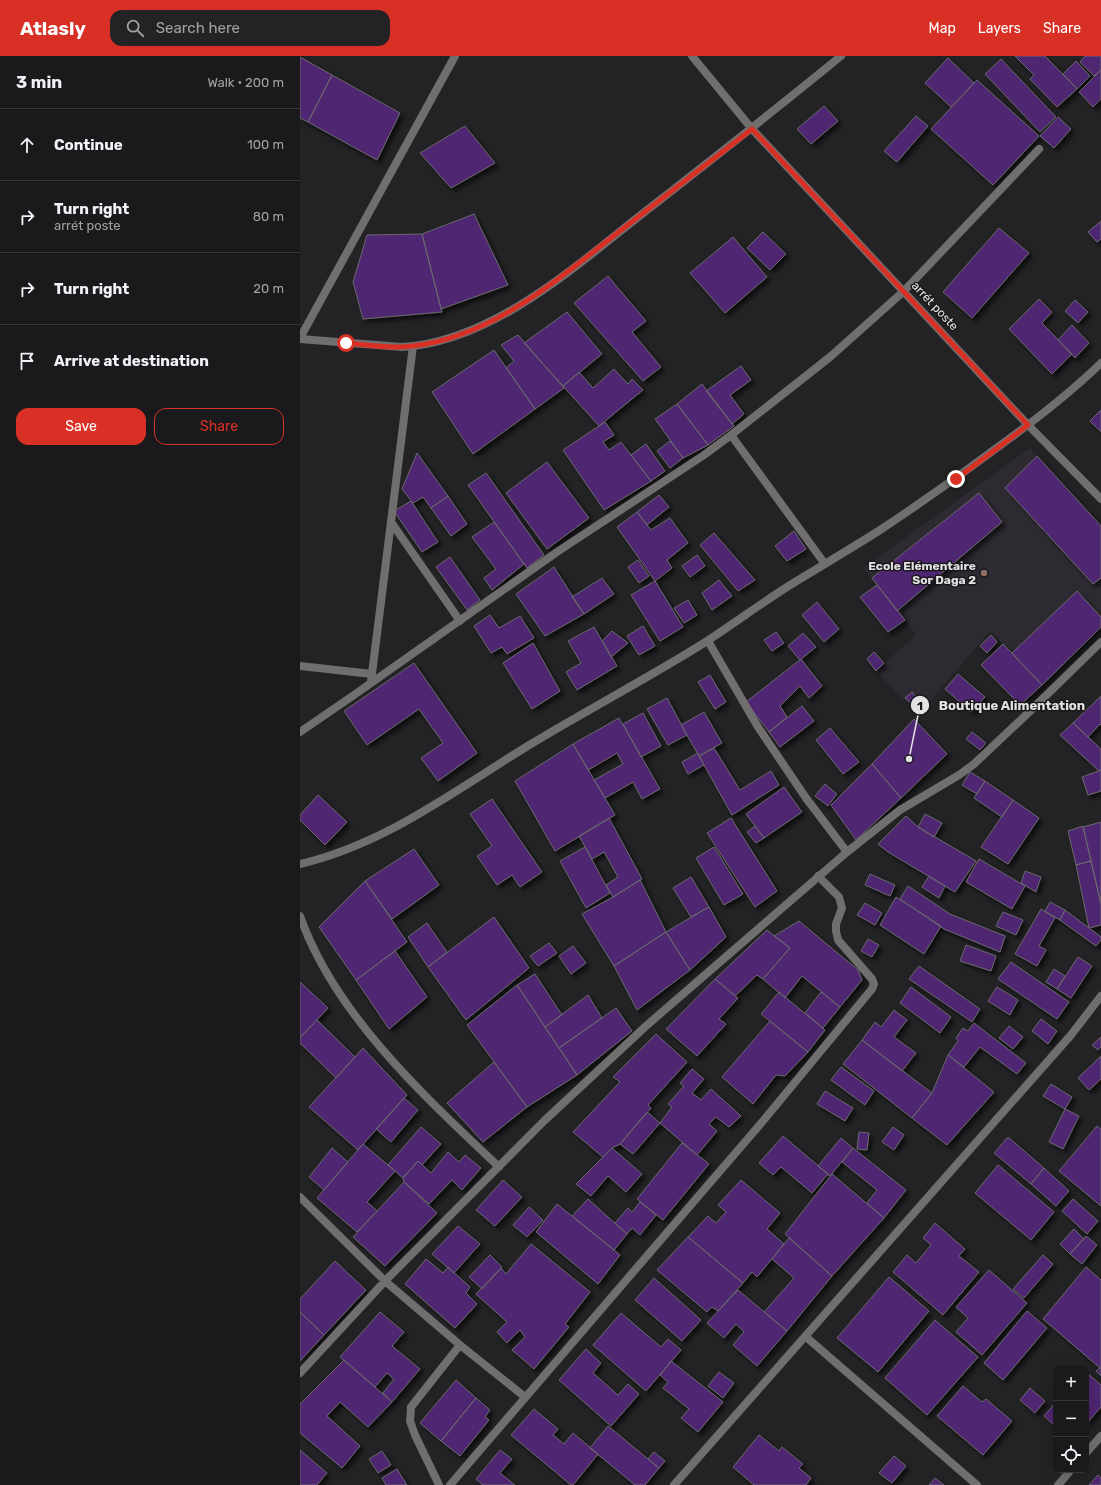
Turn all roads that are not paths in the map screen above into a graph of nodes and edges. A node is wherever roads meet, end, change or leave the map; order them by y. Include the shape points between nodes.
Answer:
1 (455, 56) edge
2 (692, 56) edge
3 (841, 56) edge
4 (752, 129) junction
5 (1039, 149) dead end
6 (904, 291) junction
7 (300, 339) edge
8 (413, 346) junction
9 (1101, 363) edge
10 (1028, 425) junction
11 (731, 436) junction
12 (1101, 499) edge
13 (391, 522) junction
14 (825, 564) junction
15 (460, 621) junction
16 (708, 641) junction
17 (1101, 642) edge
18 (300, 666) edge
19 (372, 678) junction
20 (300, 732) edge
21 (847, 852) junction
22 (300, 864) edge
23 (818, 876) junction
24 (300, 916) edge
25 (302, 930) edge
26 (1101, 996) edge
27 (499, 1167) junction
28 (300, 1197) edge
29 (385, 1281) junction
30 (805, 1336) junction
31 (460, 1345) junction
32 (300, 1373) edge
33 (525, 1397) junction
34 (1101, 1436) edge
35 (1089, 1450) edge
36 (1068, 1473) edge
37 (439, 1485) edge
38 (450, 1485) edge
39 (674, 1485) edge
40 (977, 1485) edge
41 (1058, 1485) edge

1 - 7 street
2 - 4 street, arrét poste
3 - 4 street
4 - 6 street, arrét poste
4 - 8 street via 548,287 502,316 450,338
5 - 6 street
6 - 10 street, arrét poste
6 - 11 street via 830,357
7 - 8 street
8 - 13 street
9 - 10 street
10 - 12 street, arrét poste
10 - 14 street via 956,479
11 - 14 street
11 - 15 street via 557,552
13 - 15 street
13 - 19 street
14 - 16 street
15 - 19 street
16 - 21 street via 758,727 806,798
16 - 22 street via 532,743 409,820 362,844
17 - 21 street via 974,764 900,810
18 - 19 street
19 - 20 street
21 - 23 street
23 - 27 street via 646,1026 544,1121
23 - 33 street via 840,898 842,908 836,924 838,940 872,978 872,989 763,1121
24 - 25 street
25 - 27 street via 354,1015 410,1080
26 - 30 street via 1071,1035
27 - 29 street
28 - 29 street
29 - 31 street
29 - 32 street
30 - 39 street
30 - 40 street
31 - 33 street
31 - 37 street via 411,1407 410,1421 415,1435
33 - 38 street
34 - 35 street
36 - 41 street

